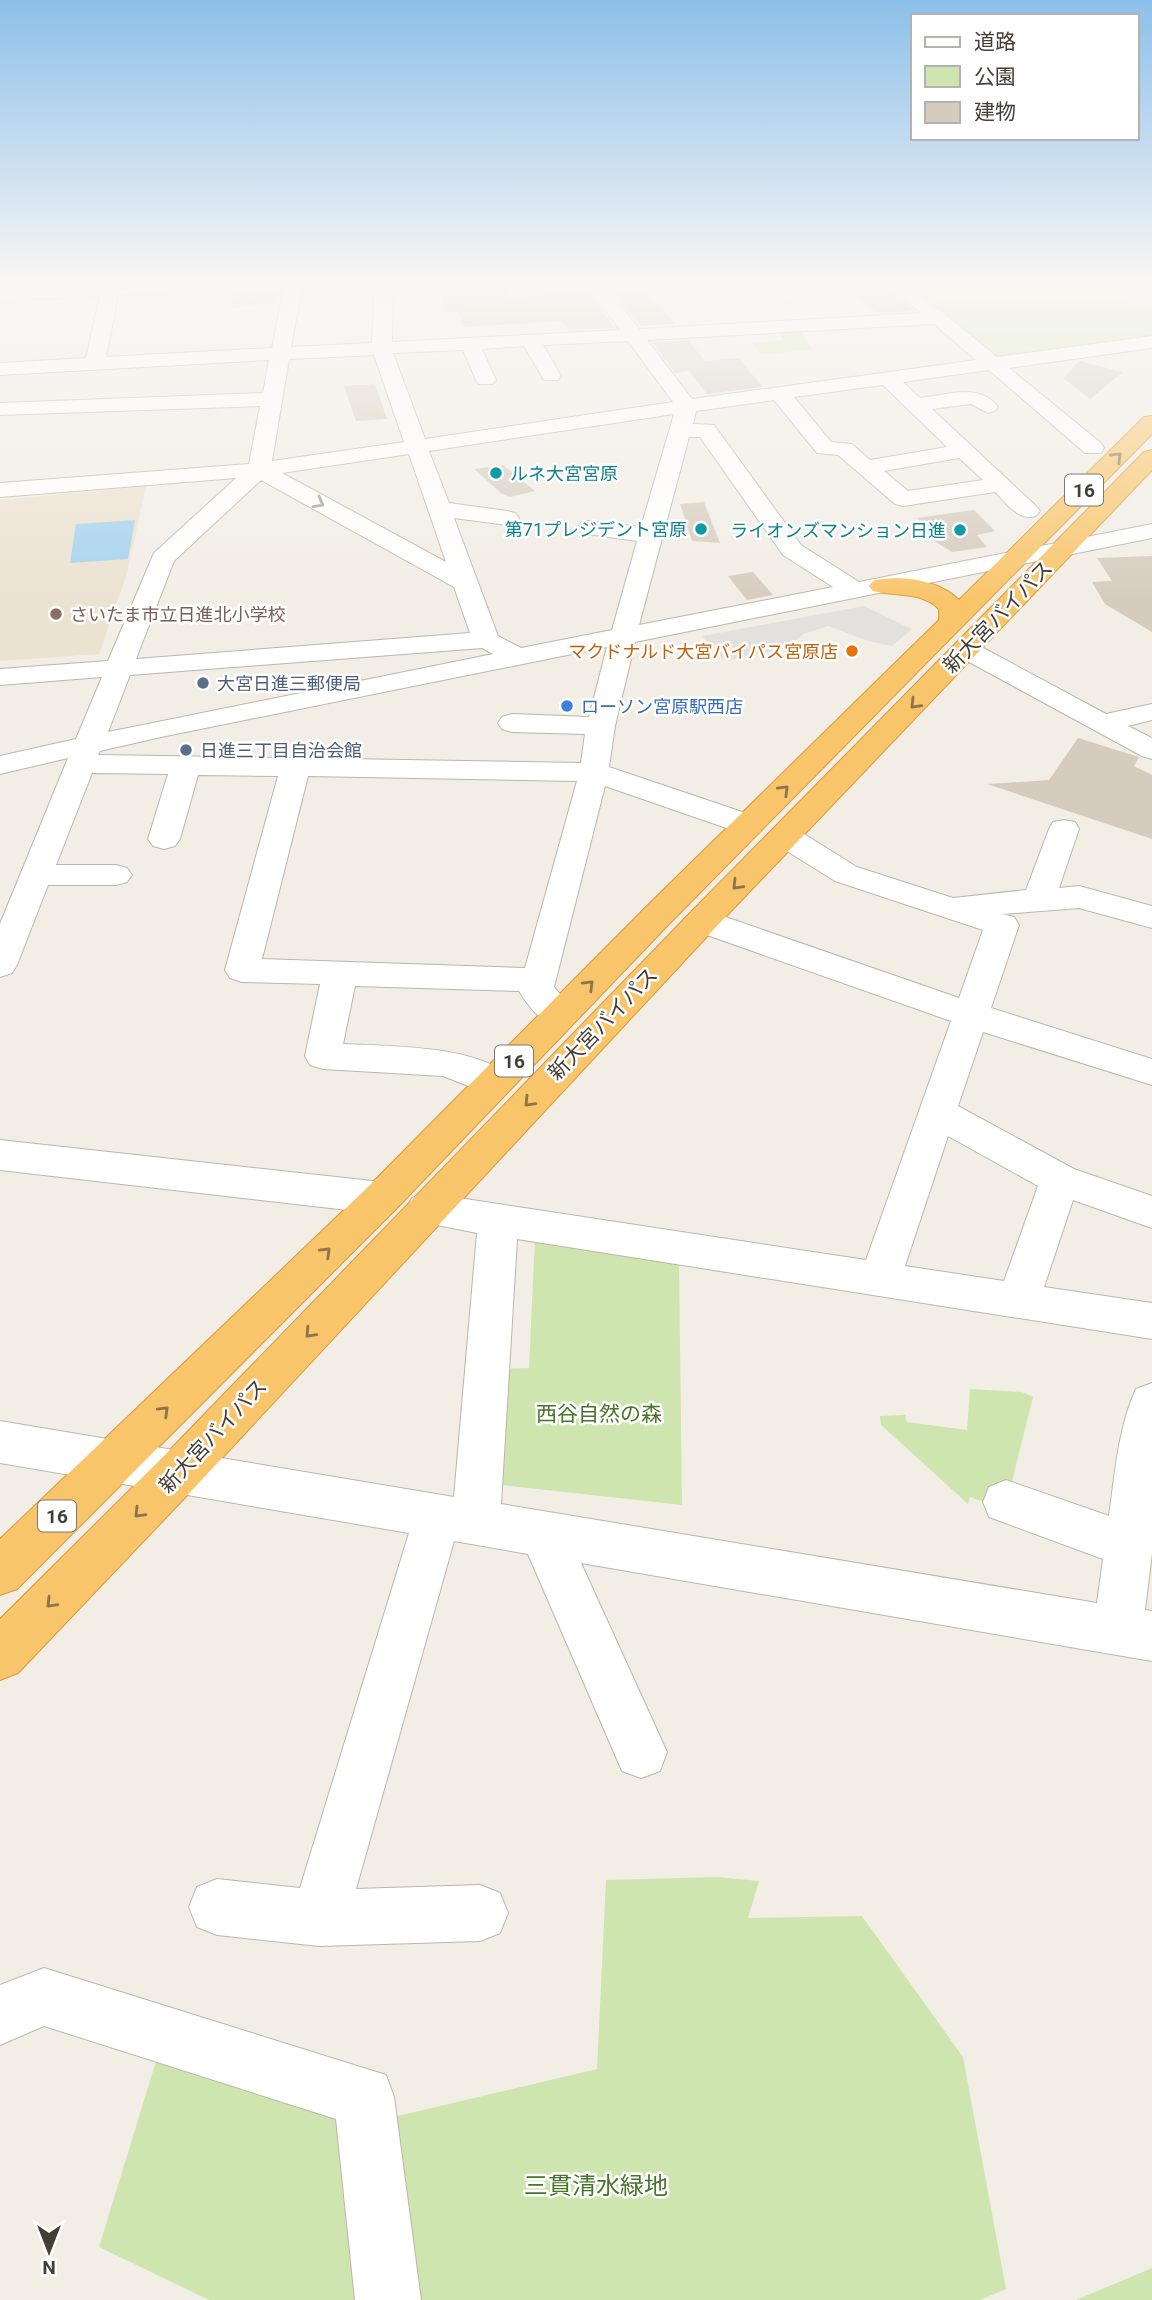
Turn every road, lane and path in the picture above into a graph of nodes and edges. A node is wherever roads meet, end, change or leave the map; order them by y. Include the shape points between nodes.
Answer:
1 (86, 388) edge
2 (180, 388) edge
3 (276, 388) edge
4 (396, 388) edge
5 (674, 388) edge
6 (813, 388) edge
7 (898, 388) edge
8 (1023, 388) edge
9 (779, 393) junction
10 (274, 399) junction
11 (177, 403) junction
12 (915, 405) junction
13 (82, 406) junction
14 (687, 406) junction
15 (988, 407) dead end
16 (0, 409) edge
17 (1152, 422) edge
18 (680, 431) junction
19 (417, 447) junction
20 (1093, 447) dead end
21 (962, 450) junction
22 (869, 456) junction
23 (1152, 457) edge
24 (260, 470) junction
25 (998, 485) junction
26 (0, 490) edge
27 (439, 509) junction
28 (1028, 511) dead end
29 (507, 518) dead end
30 (589, 528) dead end
31 (1152, 531) edge
32 (652, 536) junction
33 (1064, 548) junction
34 (1017, 558) junction
35 (468, 584) junction
36 (870, 588) junction
37 (960, 636) junction
38 (623, 637) junction
39 (486, 640) junction
40 (520, 658) junction
41 (120, 668) junction
42 (0, 677) edge
43 (1152, 712) edge
44 (512, 723) dead end
45 (1101, 723) junction
46 (600, 726) junction
47 (1152, 750) edge
48 (86, 754) junction
49 (0, 765) edge
50 (185, 767) junction
51 (295, 769) junction
52 (594, 772) junction
53 (750, 825) junction
54 (1064, 829) dead end
55 (785, 836) junction
56 (164, 839) dead end
57 (38, 875) junction
58 (116, 875) dead end
59 (1039, 900) junction
60 (946, 907) junction
61 (1152, 917) edge
62 (702, 920) junction
63 (1, 960) edge
64 (340, 973) junction
65 (539, 980) junction
66 (559, 1014) junction
67 (971, 1015) junction
68 (1152, 1072) edge
69 (494, 1082) junction
70 (937, 1112) junction
71 (0, 1155) edge
72 (1060, 1180) junction
73 (382, 1198) junction
74 (426, 1209) junction
75 (1152, 1212) edge
76 (498, 1220) junction
77 (880, 1278) junction
78 (1018, 1300) junction
79 (1152, 1321) edge
80 (1152, 1403) edge
81 (0, 1442) edge
82 (1147, 1452) edge
83 (115, 1459) junction
84 (180, 1471) junction
85 (1006, 1502) dead end
86 (457, 1519) junction
87 (543, 1534) junction
88 (1129, 1546) junction
89 (0, 1572) edge
90 (1135, 1634) edge
91 (0, 1655) edge
92 (641, 1752) dead end
93 (217, 1907) dead end
94 (480, 1913) dead end
95 (318, 1918) junction
96 (0, 2015) edge
97 (388, 2300) edge

1 - 13 street
2 - 11 street
3 - 10 street
4 - 19 street
5 - 14 street
6 - 9 street
7 - 12 street
8 - 20 street
9 - 14 street
9 - 22 street via 825,448
10 - 11 street
10 - 24 street
11 - 13 street
12 - 15 street via 975,397
12 - 21 street
13 - 16 street
14 - 18 street
14 - 19 street
34 -> 17 highway, 新大宮バイパス / 16
18 - 32 street
18 - 36 street via 706,430 792,550
19 - 24 street
19 - 27 street
21 - 22 street
21 - 25 street
22 - 25 street via 903,499
23 - 33 highway, 新大宮バイパス / 16
24 - 26 street via 163,468
24 -> 35 street
24 - 41 street via 163,558
25 - 28 street
27 - 29 street
27 - 35 street
30 - 32 street
31 - 33 street
32 - 38 street
33 - 34 street
33 - 37 highway, 新大宮バイパス / 16
34 - 36 street
34 - 37 highway, 新大宮バイパス / 16
35 - 39 street
36 - 37 highway via 911,587 941,597 952,608
36 - 38 street
37 - 45 street
53 -> 37 highway, 新大宮バイパス / 16
37 -> 55 highway, 新大宮バイパス / 16
38 - 40 street
38 - 46 street
39 - 40 street
39 - 41 street
40 - 48 street
41 - 42 street
41 - 48 street
43 - 45 street
44 - 46 street
45 - 47 street
46 - 52 street
48 - 49 street
48 - 50 street
48 - 57 street
50 - 51 street
50 - 56 street
51 - 52 street
51 - 64 street via 242,970
52 - 53 street
52 - 65 street
66 -> 53 highway, 新大宮バイパス / 16
54 - 59 street
55 - 60 street via 846,874
55 -> 62 highway, 新大宮バイパス / 16
57 - 58 street
57 - 63 street
59 - 60 street
59 - 61 street via 1079,897
60 - 67 street via 1002,925
62 - 67 street
62 -> 74 highway, 新大宮バイパス / 16
64 - 65 street
64 - 69 street via 323,1056 447,1063
65 - 66 street via 536,990
66 - 69 highway, 新大宮バイパス / 16
67 - 68 street
67 - 70 street
69 - 73 highway, 新大宮バイパス / 16
70 - 72 street
70 - 77 street
71 - 73 street
72 - 75 street
72 - 78 street
83 -> 73 highway, 新大宮バイパス / 16
74 - 76 street
74 -> 84 highway, 新大宮バイパス / 16
76 - 77 street
76 - 86 street
77 - 78 street
78 - 79 street
80 - 82 street
81 - 83 street
82 - 88 street
83 - 84 street
83 - 89 highway, 新大宮バイパス / 16
84 - 86 street
84 -> 91 highway, 新大宮バイパス / 16
85 - 88 street
86 - 87 street
86 - 95 street
87 - 90 street
87 - 92 street
88 - 90 street
93 - 95 street
94 - 95 street
96 - 97 street via 44,1997 363,2097

